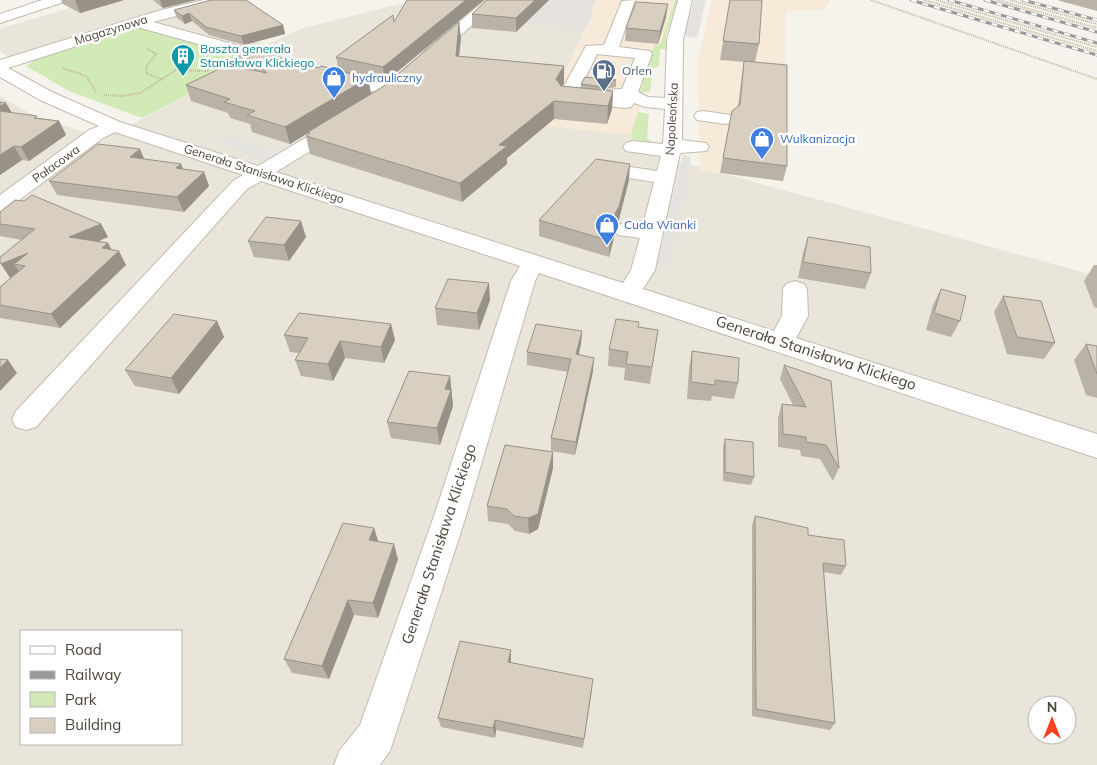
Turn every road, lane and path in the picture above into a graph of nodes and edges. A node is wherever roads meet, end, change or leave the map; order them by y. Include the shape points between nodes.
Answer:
1 (43, 0) edge
2 (56, 0) edge
3 (222, 0) edge
4 (492, 0) edge
5 (685, 0) edge
6 (871, 0) edge
7 (924, 0) edge
8 (936, 0) edge
9 (997, 0) edge
10 (1010, 0) edge
11 (629, 1) edge
12 (0, 12) edge
13 (0, 19) edge
14 (137, 22) junction
15 (1097, 24) edge
16 (1097, 28) edge
17 (1097, 47) edge
18 (147, 49) dead end
19 (610, 50) junction
20 (1097, 51) edge
21 (220, 64) dead end
22 (0, 65) edge
23 (290, 65) edge
24 (55, 66) dead end
25 (417, 66) edge
26 (0, 70) edge
27 (318, 73) edge
28 (403, 78) edge
29 (163, 79) junction
30 (1097, 79) edge
31 (22, 82) junction
32 (0, 90) edge
33 (388, 90) junction
34 (628, 96) junction
35 (374, 103) edge
36 (673, 104) junction
37 (703, 116) dead end
38 (352, 117) edge
39 (725, 119) dead end
40 (114, 126) junction
41 (633, 147) dead end
42 (699, 147) dead end
43 (672, 148) junction
44 (260, 173) junction
45 (630, 173) edge
46 (666, 178) junction
47 (0, 205) edge
48 (626, 230) dead end
49 (652, 233) junction
50 (534, 262) junction
51 (795, 289) dead end
52 (629, 293) junction
53 (781, 342) junction
54 (26, 419) dead end
55 (1097, 446) edge
56 (355, 765) edge

1 - 12 street
2 - 13 street
3 - 14 street, Magazynowa
4 - 25 street
5 - 36 street, Napoleońska via 675,40
6 - 30 path
7 - 20 path
8 - 17 path
9 - 16 path
10 - 15 path
11 - 19 street
14 - 22 street, Magazynowa
14 - 23 street
18 - 29 path via 156,54 146,67 147,74
19 - 34 street via 644,54
19 - 34 street via 592,49 571,89
21 - 29 path via 207,71 176,70
24 - 29 path via 86,76 96,92 104,95 140,92
26 - 31 street, Generała Stanisława Klickiego
27 - 33 street
28 - 33 street
31 - 32 street
31 - 40 street, Generała Stanisława Klickiego via 83,114
33 - 35 street
34 - 36 street via 645,102
36 - 43 street, Napoleońska
37 - 39 street
38 - 44 street
40 - 44 street, Generała Stanisława Klickiego
40 - 47 street, Pałacowa via 96,134
41 - 43 street
42 - 43 street
43 - 46 street, Napoleońska
44 - 50 street, Generała Stanisława Klickiego
44 - 54 street via 240,185
45 - 46 street
46 - 49 street, Napoleońska
48 - 49 street
49 - 52 street, Napoleońska via 642,270
50 - 52 street, Generała Stanisława Klickiego
50 - 56 street, Generała Stanisława Klickiego via 523,281 450,516 376,737
51 - 53 street via 795,316
52 - 53 street, Generała Stanisława Klickiego
53 - 55 street, Generała Stanisława Klickiego

